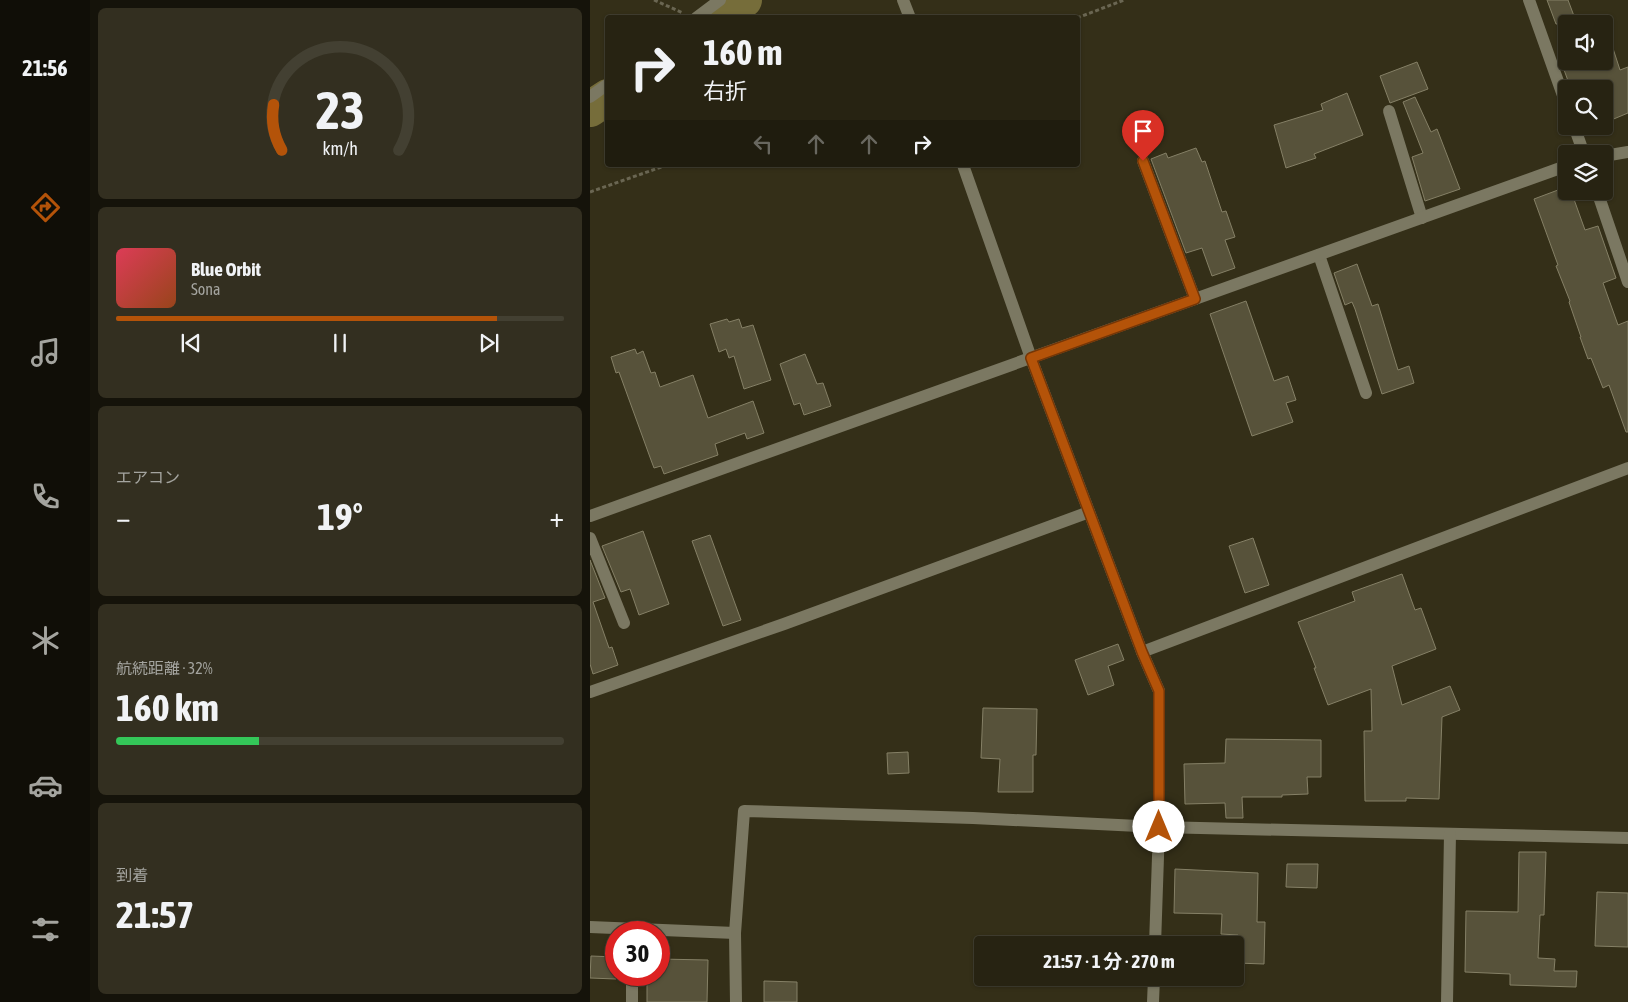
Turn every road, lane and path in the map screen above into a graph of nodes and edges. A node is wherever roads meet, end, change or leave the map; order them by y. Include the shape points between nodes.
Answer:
1 (654, 0) edge
2 (720, 0) edge
3 (903, 0) edge
4 (1124, 0) edge
5 (1529, 0) edge
6 (689, 15) edge
7 (693, 15) edge
8 (909, 15) edge
9 (1080, 17) edge
10 (1558, 82) edge
11 (605, 86) edge
12 (590, 97) edge
13 (1388, 111) dead end
14 (1628, 152) edge
15 (1613, 154) edge
16 (1143, 161) dead end
17 (661, 167) edge
18 (964, 167) edge
19 (1558, 169) edge
20 (590, 192) edge
21 (1600, 200) edge
22 (1422, 218) junction
23 (1319, 255) junction
24 (1628, 282) edge
25 (1195, 299) junction
26 (1031, 358) junction
27 (1366, 393) dead end
28 (1628, 468) edge
29 (1089, 512) junction
30 (590, 516) edge
31 (590, 538) edge
32 (624, 624) dead end
33 (1142, 652) junction
34 (590, 692) edge
35 (1159, 827) junction
36 (1450, 834) junction
37 (1628, 838) edge
38 (590, 927) edge
39 (605, 928) edge
40 (670, 932) edge
41 (736, 933) junction
42 (1155, 936) edge
43 (632, 986) edge
44 (1154, 986) edge
45 (632, 1002) edge
46 (736, 1002) edge
47 (1153, 1002) edge
48 (1447, 1002) edge

1 - 6 path
2 - 7 street
3 - 8 street
4 - 9 path
5 - 10 street
11 - 12 street
13 - 22 street
14 - 15 street
16 - 25 street
17 - 20 path
18 - 26 street
19 - 22 street
21 - 24 street
22 - 23 street
23 - 25 street
23 - 27 street
25 - 26 street
26 - 29 street
26 - 30 street
28 - 33 street
29 - 33 street
29 - 34 street
31 - 32 street
33 - 35 street via 1159,691
35 - 36 street
35 - 41 street via 744,811
35 - 42 street
36 - 37 street
36 - 48 street
38 - 39 street
40 - 41 street
41 - 46 street
43 - 45 street
44 - 47 street

